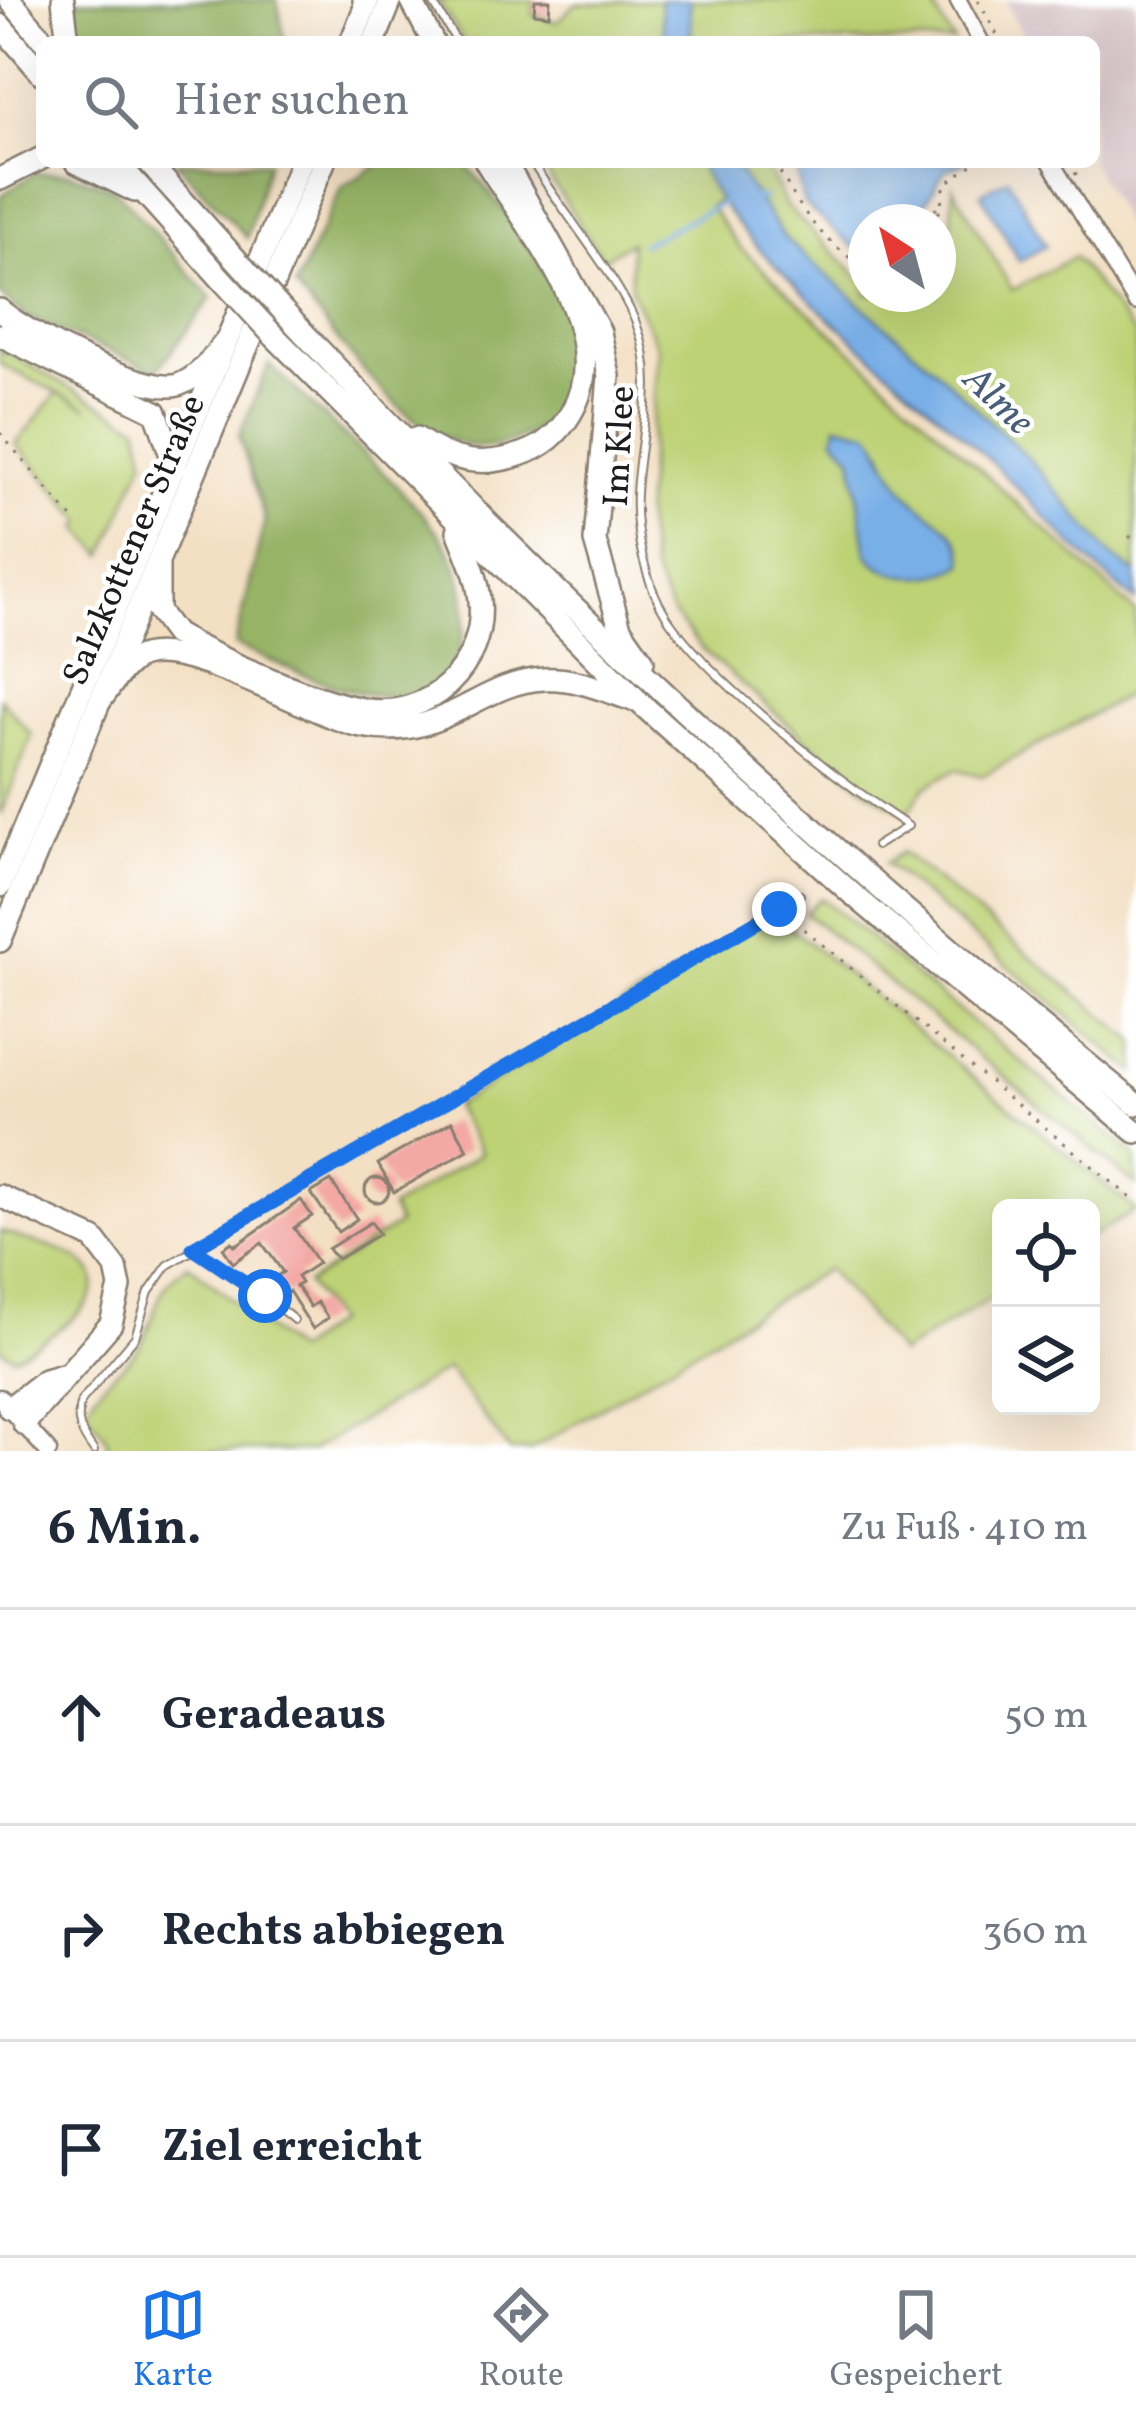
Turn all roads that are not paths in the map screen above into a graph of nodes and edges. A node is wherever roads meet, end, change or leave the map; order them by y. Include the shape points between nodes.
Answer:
1 (10, 0) edge
2 (63, 0) edge
3 (392, 0) edge
4 (410, 0) edge
5 (430, 0) edge
6 (958, 0) edge
7 (366, 2) edge
8 (0, 25) edge
9 (40, 36) edge
10 (67, 36) edge
11 (353, 36) edge
12 (377, 36) edge
13 (430, 36) edge
14 (453, 36) edge
15 (978, 36) edge
16 (36, 67) edge
17 (36, 161) edge
18 (88, 168) edge
19 (122, 168) edge
20 (153, 168) edge
21 (298, 168) edge
22 (322, 168) edge
23 (490, 168) edge
24 (508, 168) edge
25 (536, 168) edge
26 (1055, 168) edge
27 (0, 179) edge
28 (149, 200) junction
29 (1136, 302) edge
30 (0, 310) edge
31 (0, 335) edge
32 (226, 341) junction
33 (368, 403) junction
34 (175, 467) junction
35 (453, 520) junction
36 (158, 564) junction
37 (100, 701) junction
38 (671, 701) junction
39 (639, 702) junction
40 (876, 846) dead end
41 (0, 886) edge
42 (800, 895) dead end
43 (0, 941) edge
44 (1136, 1103) edge
45 (1136, 1132) edge
46 (0, 1196) edge
47 (193, 1248) junction
48 (294, 1320) dead end
49 (11, 1410) edge
50 (48, 1451) edge
51 (94, 1451) edge

1 - 9 highway
2 - 10 highway
3 - 12 highway
4 - 13 highway
5 - 14 lane
6 - 15 street
7 - 11 highway
8 - 16 highway
17 - 27 highway
18 - 28 highway
19 - 28 highway
20 - 33 highway, bridge
21 - 32 highway, Salzkottener Straße
22 - 36 highway, Salzkottener Straße
23 - 33 highway via 573,308 587,369 576,404 530,452 484,463 439,454
24 - 38 highway via 600,332 609,376 595,541 603,585 620,628
25 - 40 lane, Im Klee via 636,321 650,378 635,499 647,573 666,615 698,656 908,826
26 - 29 street
28 - 35 highway, bridge
30 - 32 highway via 149,386 191,380
31 - 34 highway via 156,412
32 - 34 highway, Salzkottener Straße
33 - 38 highway
34 - 41 highway, Salzkottener Straße
35 - 36 highway via 481,603 472,657 439,693 395,710 336,702 175,634 158,611
35 - 39 highway
36 - 37 highway, Salzkottener Straße
37 - 39 highway via 135,660 168,653 331,718 388,730 436,721 544,679
37 - 43 highway, Salzkottener Straße
38 - 44 highway
39 - 45 highway
42 - 47 lane
46 - 49 highway via 94,1239 116,1268 111,1324 62,1375
47 - 48 lane
47 - 51 lane via 158,1279 135,1336 81,1401 76,1414
49 - 50 main road

